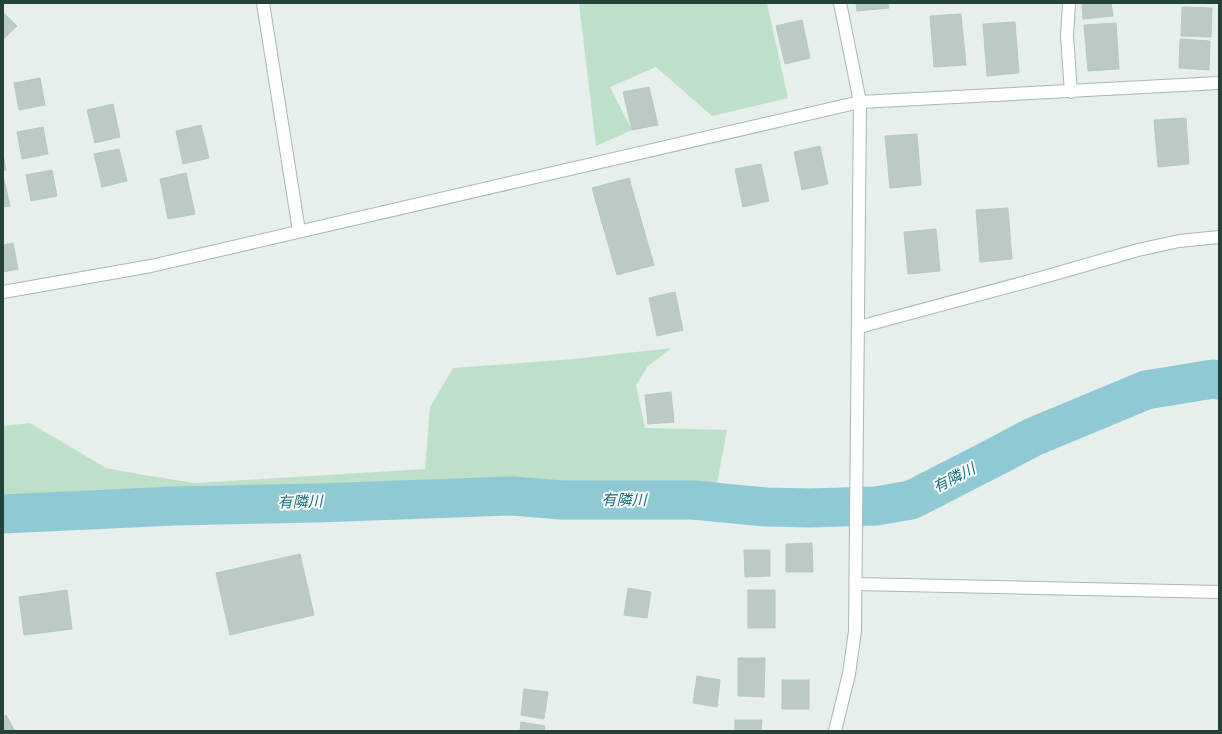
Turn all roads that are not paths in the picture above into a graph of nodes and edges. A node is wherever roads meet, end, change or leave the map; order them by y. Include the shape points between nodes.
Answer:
1 (263, 3) edge
2 (840, 3) edge
3 (1069, 3) edge
4 (1219, 83) edge
5 (1071, 92) junction
6 (860, 102) junction
7 (299, 232) junction
8 (1219, 237) edge
9 (3, 292) edge
10 (859, 327) junction
11 (856, 584) junction
12 (1219, 592) edge
13 (835, 731) edge

1 - 7 street
2 - 6 street
3 - 5 street via 1067,36
4 - 5 street
5 - 6 street
6 - 7 street
6 - 10 street
7 - 9 street via 151,266
8 - 10 street via 1179,241 1138,250
10 - 11 street
11 - 12 street
11 - 13 street via 855,631 849,674

